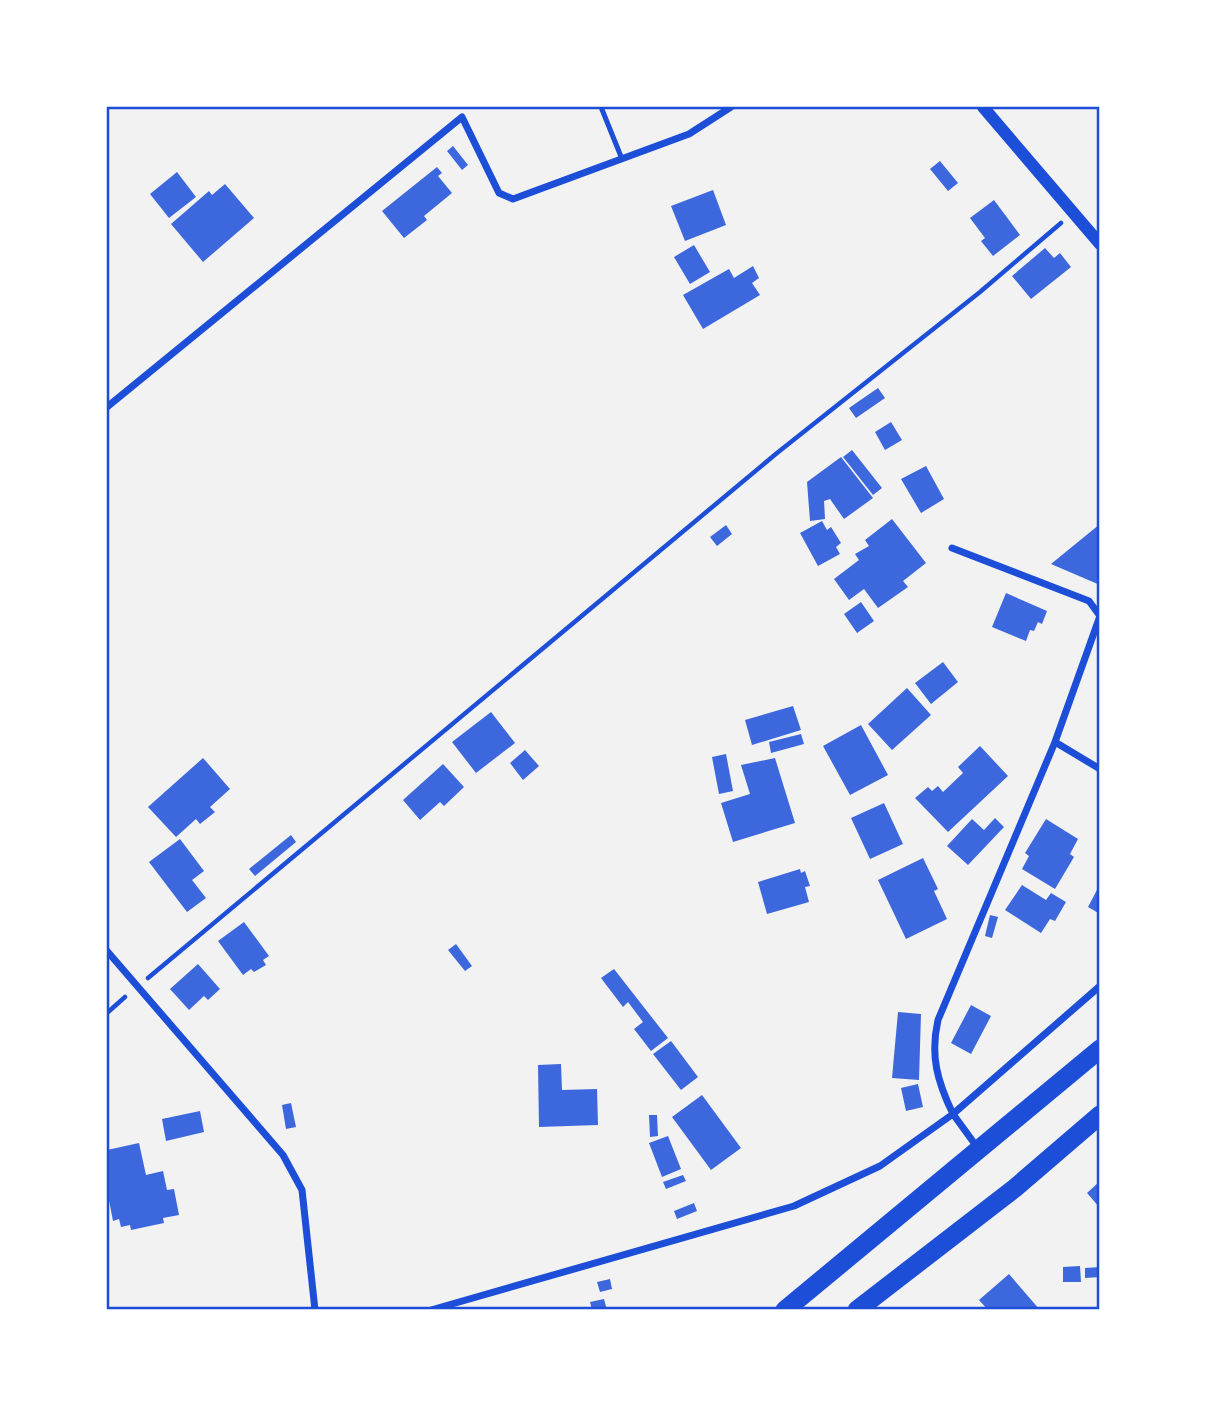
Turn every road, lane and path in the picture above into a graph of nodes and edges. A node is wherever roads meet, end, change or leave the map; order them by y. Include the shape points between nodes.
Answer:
1 (601, 107) edge
2 (731, 107) edge
3 (983, 107) edge
4 (622, 159) junction
5 (1076, 212) junction
6 (1100, 244) edge
7 (107, 407) edge
8 (952, 548) dead end
9 (1055, 742) junction
10 (1100, 769) edge
11 (107, 951) edge
12 (1100, 986) edge
13 (136, 987) junction
14 (107, 1013) edge
15 (1100, 1049) edge
16 (953, 1114) junction
17 (1100, 1115) edge
18 (980, 1150) junction
19 (315, 1310) edge
20 (431, 1310) edge
21 (785, 1310) edge
22 (857, 1310) edge

1 - 4 lane
2 - 4 street via 689,134
3 - 5 street
4 - 7 street via 513,198 499,193 462,117
5 - 6 street
5 - 13 path via 777,453
8 - 9 street via 1089,601 1100,616
9 - 10 street
9 - 16 street via 938,1020 933,1045 937,1081
11 - 13 street
12 - 16 street
13 - 14 path
13 - 19 street via 283,1155 302,1190
15 - 18 highway
16 - 18 street
16 - 20 street via 880,1166 794,1206
17 - 22 highway via 1015,1188
18 - 21 highway

